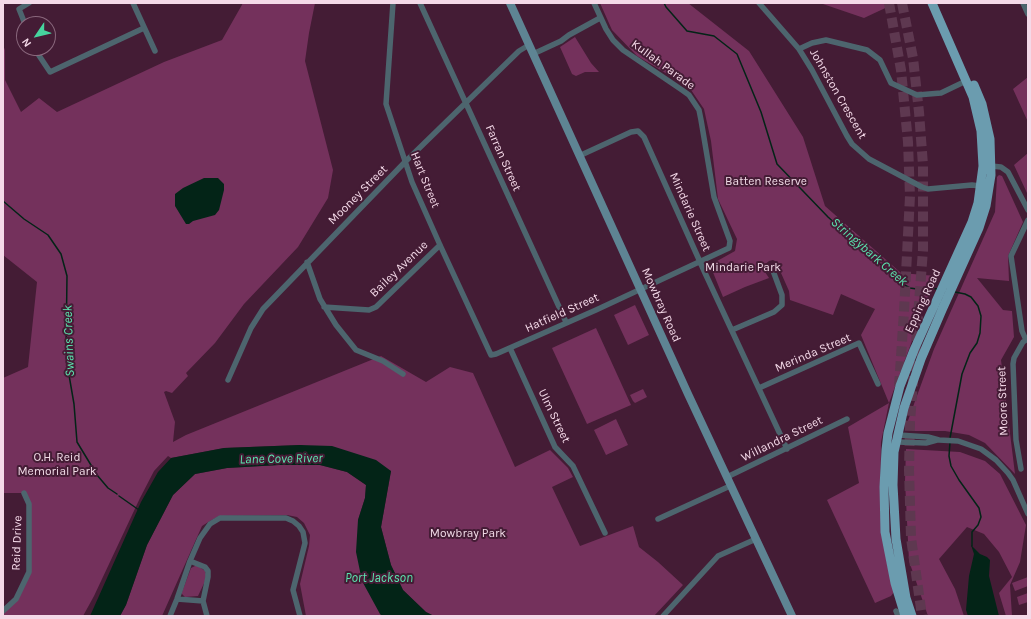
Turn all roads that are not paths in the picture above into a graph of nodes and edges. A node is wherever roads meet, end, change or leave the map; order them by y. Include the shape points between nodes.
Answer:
1 (28, 3) edge
2 (133, 3) edge
3 (393, 3) edge
4 (420, 3) edge
5 (510, 3) edge
6 (594, 3) edge
7 (759, 3) edge
8 (932, 3) edge
9 (937, 3) edge
10 (1023, 3) edge
11 (1028, 14) edge
12 (22, 16) edge
13 (600, 18) junction
14 (144, 28) junction
15 (529, 45) junction
16 (799, 49) junction
17 (155, 51) dead end
18 (533, 54) junction
19 (39, 56) edge
20 (966, 81) junction
21 (466, 103) junction
22 (579, 156) junction
23 (405, 162) junction
24 (987, 166) junction
25 (980, 186) junction
26 (1028, 210) edge
27 (1028, 220) edge
28 (440, 245) junction
29 (307, 262) junction
30 (700, 262) junction
31 (772, 268) dead end
32 (641, 289) junction
33 (324, 307) junction
34 (938, 308) junction
35 (566, 322) junction
36 (732, 330) junction
37 (1027, 339) edge
38 (510, 348) junction
39 (491, 355) joint
40 (403, 374) dead end
41 (228, 380) dead end
42 (878, 384) dead end
43 (759, 388) junction
44 (847, 420) dead end
45 (887, 437) junction
46 (898, 438) junction
47 (787, 449) junction
48 (1021, 469) dead end
49 (727, 478) junction
50 (730, 486) junction
51 (24, 493) dead end
52 (1028, 514) edge
53 (658, 519) dead end
54 (605, 533) dead end
55 (756, 539) junction
56 (190, 561) junction
57 (177, 599) junction
58 (203, 601) junction
59 (3, 610) edge
60 (170, 616) edge
61 (207, 616) edge
62 (300, 616) edge
63 (663, 616) edge
64 (792, 616) edge
65 (906, 616) edge
66 (912, 616) edge

1 - 12 street via 19,9
2 - 14 street
3 - 23 street, Hart Street via 386,104
4 - 21 street, Farran Street
5 - 15 main road, Mowbray Road
6 - 13 street
7 - 16 street, Johnston Crescent
8 - 20 main road, Epping Road
9 - 24 main road, Epping Road via 982,104 990,139
10 - 11 street
13 - 18 street
13 - 30 street, Kullah Parade via 613,40 623,50 682,90 698,110 714,197 730,241 729,248
14 - 17 street
14 - 19 street via 50,72
15 - 18 main road, Mowbray Road
15 - 21 street, Mooney Street via 519,51
16 - 20 street via 826,40 866,50 880,60 891,83 917,95 941,93
16 - 25 street, Johnston Crescent via 852,144 869,159 928,189
18 - 22 main road, Mowbray Road
20 - 24 main road, Epping Road via 973,97
21 - 23 street, Mooney Street
21 - 35 street, Farran Street
22 - 30 street, Mindarie Street via 638,131 644,137
22 - 32 main road, Mowbray Road
23 - 28 street, Hart Street
23 - 29 street, Mooney Street
24 - 25 main road, Epping Road
24 - 26 street via 1001,167 1008,172
24 - 34 main road, Epping Road via 986,206 979,228 964,262
25 - 34 main road, Epping Road via 972,222
27 - 37 street, Moore Street via 1011,256 1022,331
28 - 33 street, Bailey Avenue via 376,307 370,310
28 - 39 street, Hart Street
29 - 33 street
29 - 41 street, Mooney Street via 262,309
30 - 32 street, Kullah Parade
30 - 36 street, Mindarie Street
31 - 36 street via 782,295 782,305 774,312
32 - 35 street, Hatfield Street
32 - 49 main road, Mowbray Road
33 - 40 street via 356,350 383,361
34 - 45 main road, Epping Road via 904,374
34 - 46 main road, Epping Road via 909,391
35 - 38 street, Hatfield Street
36 - 43 street, Mindarie Street
37 - 48 street, Moore Street via 1014,358 1013,364 1016,440
38 - 39 street, Hatfield Street
38 - 54 street, Ulm Street via 555,447 573,466
42 - 43 street, Merinda Street via 859,343
43 - 47 street, Mindarie Street
44 - 47 street, Willandra Street
45 - 46 main road
45 - 65 main road, Epping Road via 885,532 895,583
46 - 52 street via 926,443 939,440 958,441 981,450 996,460 1010,476
46 - 66 main road, Epping Road via 894,452 894,517 906,598
47 - 49 street, Willandra Street
49 - 50 main road, Mowbray Road
50 - 53 street
50 - 55 main road, Mowbray Road
51 - 59 street, Reid Drive via 30,504 29,572 16,599
55 - 63 street via 718,556
55 - 64 main road, Mowbray Road
56 - 57 street
56 - 58 street via 205,567 208,572
56 - 62 street via 205,530 220,518 286,518 293,521 301,529 304,539 293,590
57 - 58 street
57 - 60 street
58 - 61 street

